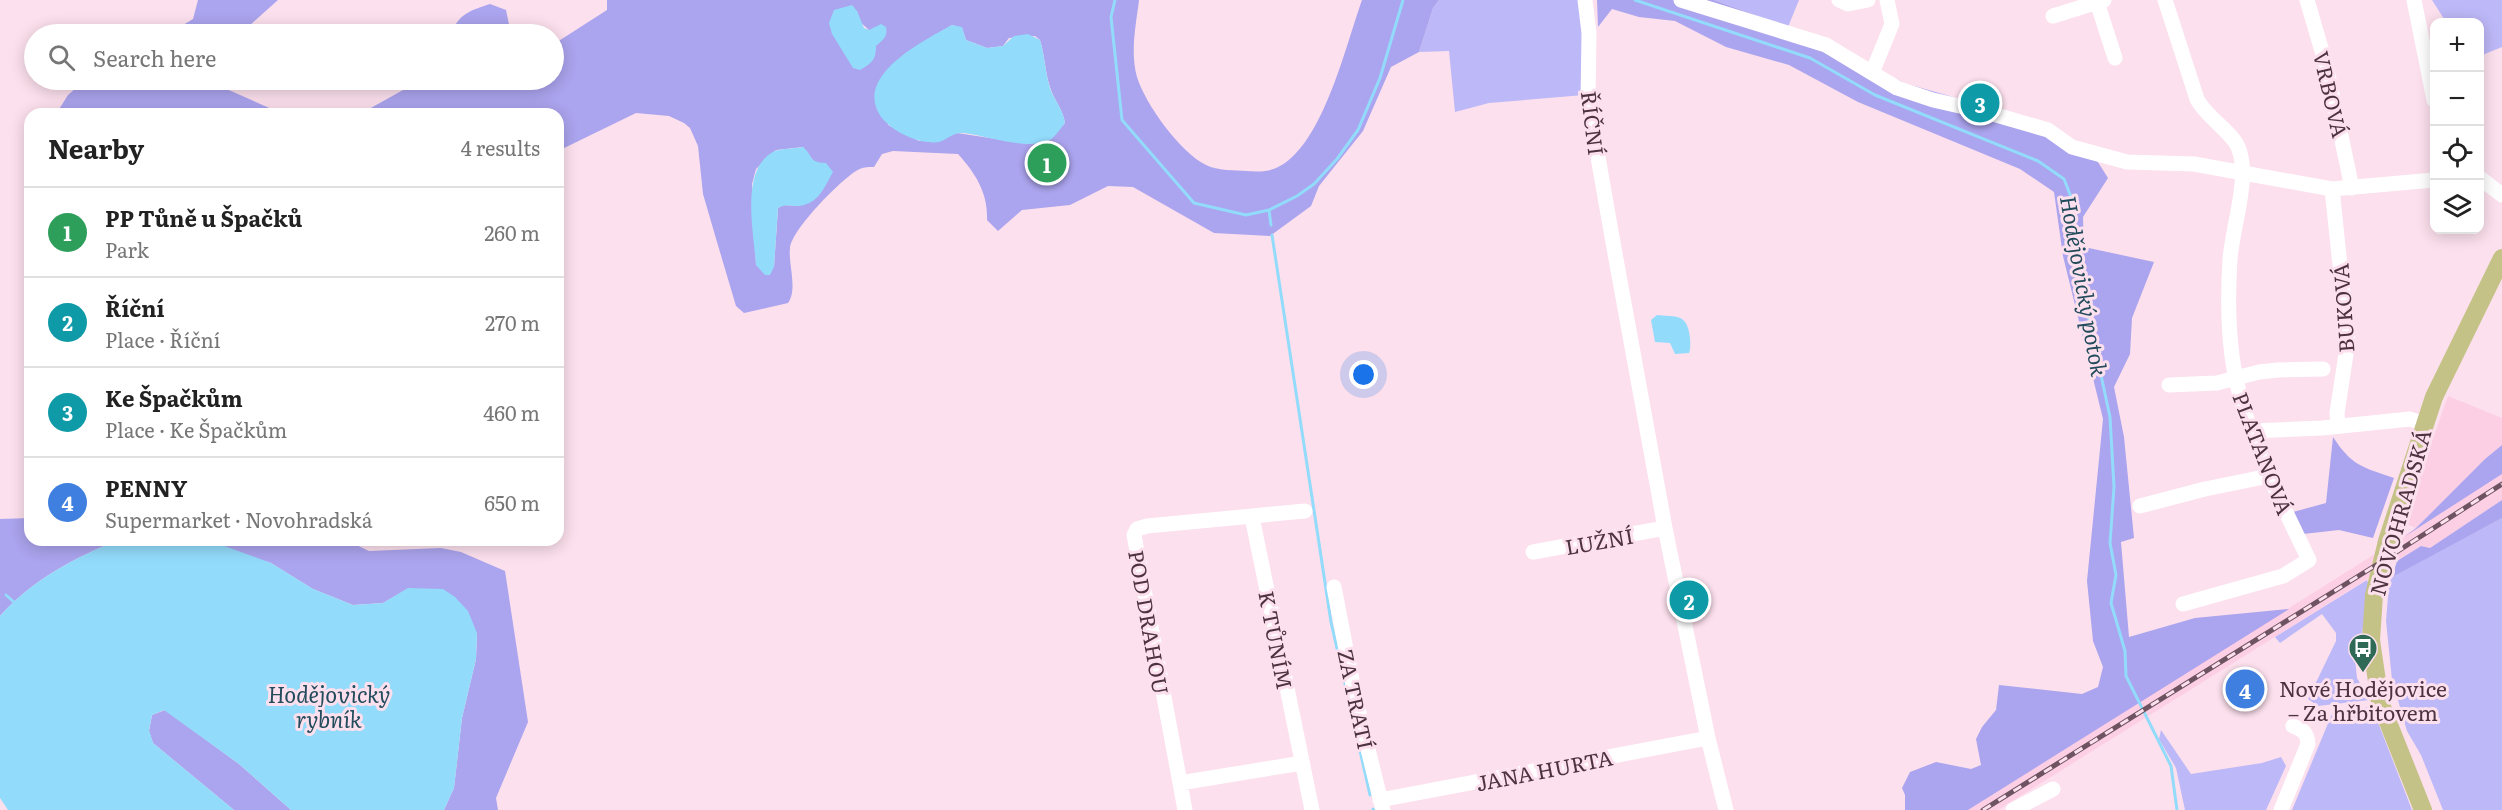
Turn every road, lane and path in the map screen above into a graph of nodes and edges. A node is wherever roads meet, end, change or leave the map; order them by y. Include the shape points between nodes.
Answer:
1 (1585, 0) edge
2 (1681, 0) edge
3 (1839, 0) edge
4 (1868, 0) edge
5 (1887, 0) edge
6 (2165, 0) edge
7 (2307, 0) edge
8 (2414, 0) edge
9 (2101, 1) edge
10 (2054, 16) dead end
11 (2115, 58) dead end
12 (1872, 73) junction
13 (2430, 80) edge
14 (2242, 173) junction
15 (2430, 180) edge
16 (2483, 180) edge
17 (2352, 188) junction
18 (2332, 189) junction
19 (2502, 195) edge
20 (2502, 258) edge
21 (2323, 369) dead end
22 (2236, 380) junction
23 (2174, 382) dead end
24 (2425, 424) junction
25 (2338, 426) junction
26 (2251, 431) junction
27 (2269, 476) junction
28 (2140, 506) dead end
29 (1305, 511) dead end
30 (1252, 517) junction
31 (1665, 528) junction
32 (1533, 552) dead end
33 (1334, 587) dead end
34 (2183, 604) dead end
35 (2293, 726) dead end
36 (1708, 738) junction
37 (1302, 763) junction
38 (1180, 783) junction
39 (2052, 789) dead end
40 (1381, 805) edge
41 (2422, 808) edge
42 (1185, 810) edge
43 (1312, 810) edge
44 (1726, 810) edge
45 (2013, 810) edge
46 (2282, 810) edge

1 - 31 street, ŘÍČNÍ via 1589,33 1588,100
2 - 12 street via 1826,45
3 - 4 street via 1848,4
5 - 12 street via 1892,24
6 - 14 street, PLATANOVÁ via 2197,99 2203,111 2237,144
7 - 17 street, VRBOVÁ via 2326,65
8 - 13 street
9 - 10 street
9 - 11 street
12 - 14 street via 1897,88 2048,130 2072,147 2127,162 2194,164
14 - 18 street
14 - 22 street, PLATANOVÁ via 2230,258 2231,344
15 - 17 street
16 - 19 street
17 - 18 street
18 - 25 street, BUKOVÁ via 2348,341
20 - 24 main road, NOVOHRADSKÁ via 2434,397
21 - 22 street via 2259,372
22 - 23 street via 2217,384
22 - 26 street, PLATANOVÁ
24 - 25 street via 2410,419
24 - 41 main road, NOVOHRADSKÁ via 2378,574 2371,640 2380,702
25 - 26 street
26 - 27 street, PLATANOVÁ
27 - 28 street
27 - 34 street, PLATANOVÁ via 2309,560 2283,576
29 - 30 street, POD DRAHOU
30 - 37 street, K TŮNÍM
30 - 38 street, POD DRAHOU via 1147,526 1137,529 1134,535
31 - 32 street, LUŽNÍ
31 - 36 street, ŘÍČNÍ
33 - 40 street, ZA TRATÍ
35 - 46 street via 2304,730 2308,744
36 - 40 street, JANA HURTA
36 - 44 street, ŘÍČNÍ
37 - 38 street
37 - 43 street, K TŮNÍM
38 - 42 street, POD DRAHOU
39 - 45 street

